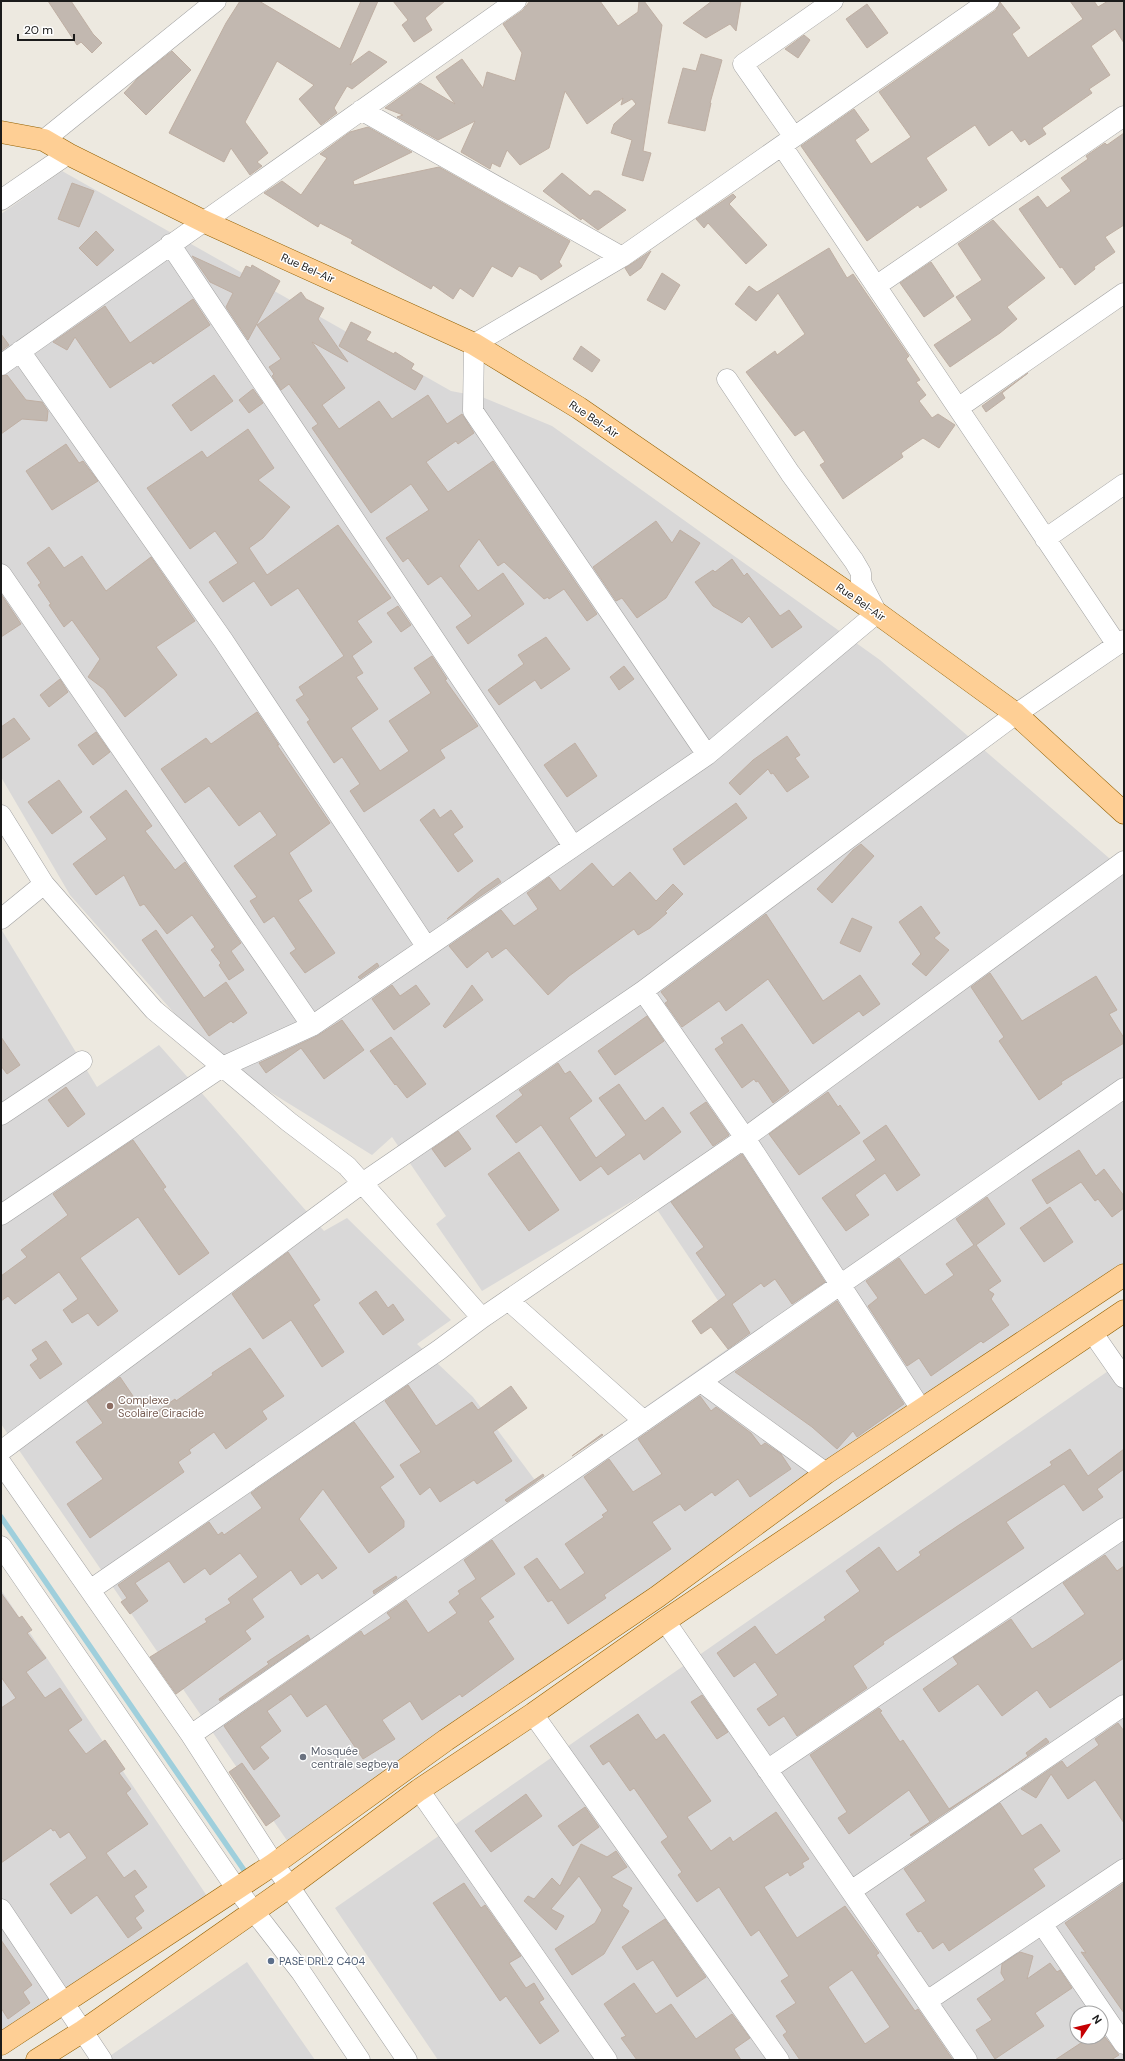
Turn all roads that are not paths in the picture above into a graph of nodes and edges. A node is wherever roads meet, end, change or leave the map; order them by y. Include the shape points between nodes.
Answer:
1 (216, 1) edge
2 (516, 1) edge
3 (833, 1) edge
4 (989, 1) edge
5 (361, 110) junction
6 (1124, 116) edge
7 (1, 132) edge
8 (44, 140) junction
9 (788, 141) junction
10 (68, 154) junction
11 (1, 200) edge
12 (203, 221) junction
13 (170, 244) junction
14 (622, 257) junction
15 (876, 286) junction
16 (1124, 293) edge
17 (474, 344) junction
18 (20, 351) junction
19 (1, 365) edge
20 (727, 379) dead end
21 (958, 408) junction
22 (1124, 484) edge
23 (1045, 539) junction
24 (1, 574) edge
25 (877, 613) junction
26 (1121, 642) edge
27 (1016, 714) junction
28 (707, 755) junction
29 (1124, 813) edge
30 (1, 815) edge
31 (573, 846) junction
32 (1124, 861) edge
33 (44, 884) junction
34 (1, 919) edge
35 (426, 946) junction
36 (643, 991) junction
37 (312, 1026) junction
38 (82, 1061) dead end
39 (222, 1068) junction
40 (1124, 1088) edge
41 (1, 1115) edge
42 (745, 1138) junction
43 (361, 1184) junction
44 (1, 1215) edge
45 (1124, 1275) edge
46 (841, 1284) junction
47 (508, 1300) junction
48 (1124, 1311) edge
49 (482, 1318) junction
50 (1092, 1332) junction
51 (1124, 1378) edge
52 (701, 1382) junction
53 (922, 1409) junction
54 (644, 1421) junction
55 (1, 1451) edge
56 (1, 1463) edge
57 (826, 1473) junction
58 (1124, 1528) edge
59 (1, 1546) edge
60 (90, 1590) junction
61 (665, 1621) junction
62 (1124, 1705) edge
63 (533, 1714) junction
64 (190, 1736) junction
65 (768, 1770) junction
66 (419, 1790) junction
67 (274, 1864) junction
68 (1124, 1869) edge
69 (290, 1886) junction
70 (236, 1888) junction
71 (851, 1891) junction
72 (1, 1910) edge
73 (255, 1911) junction
74 (1042, 1924) junction
75 (926, 2001) junction
76 (64, 2002) junction
77 (83, 2031) junction
78 (1, 2044) edge
79 (1124, 2044) edge
80 (37, 2060) edge
81 (102, 2060) edge
82 (360, 2060) edge
83 (407, 2060) edge
84 (607, 2060) edge
85 (779, 2060) edge
86 (967, 2060) edge

1 - 8 street
2 - 5 street
3 - 9 street via 743,64
4 - 9 street
5 - 12 street
5 - 14 street
6 - 15 street
7 - 8 main road, Rue Bel-Air
8 - 10 main road, Rue Bel-Air
9 - 14 street
9 - 15 street
10 - 11 street
10 - 12 main road, Rue Bel-Air
12 - 13 street
12 - 17 main road, Rue Bel-Air
13 - 18 street
13 - 31 street
14 - 17 street
15 - 21 street
16 - 21 street
17 - 25 main road, Rue Bel-Air via 579,408
17 - 28 street via 473,410
18 - 19 street
18 - 35 street via 223,640
20 - 25 street via 790,473 854,561 861,573 861,582
21 - 23 street
22 - 23 street
23 - 26 street
24 - 37 street
25 - 27 main road, Rue Bel-Air
25 - 28 street
26 - 27 street
27 - 29 main road, Rue Bel-Air
27 - 36 street
28 - 31 street
30 - 33 street
31 - 35 street
32 - 42 street
33 - 34 street
33 - 39 street via 154,1010
35 - 37 street
36 - 42 street
36 - 43 street
37 - 39 street
38 - 41 street
39 - 43 street via 346,1166
39 - 44 street
40 - 46 street
42 - 46 street
42 - 47 street
43 - 49 street
43 - 55 street
45 - 53 main road
46 - 52 street
46 - 53 street
47 - 49 street
47 - 54 street
48 - 50 main road
49 - 60 street
50 - 51 street
50 - 61 main road
52 - 54 street
52 - 57 street
53 - 57 main road
54 - 64 street
56 - 60 street
57 - 67 main road via 657,1597 446,1740
58 - 65 street
59 - 70 street
60 - 64 street
61 - 63 main road
61 - 65 street
62 - 71 street
63 - 66 main road
63 - 85 street
64 - 67 street
65 - 71 street
66 - 69 main road
66 - 84 street
67 - 69 street
67 - 70 main road
68 - 74 street
69 - 73 main road
69 - 83 street
70 - 73 street
70 - 76 main road
71 - 75 street
72 - 76 street
73 - 77 main road
73 - 82 street via 301,1972
74 - 75 street
74 - 79 street
75 - 86 street
76 - 77 street
76 - 78 main road
77 - 80 main road
77 - 81 street

